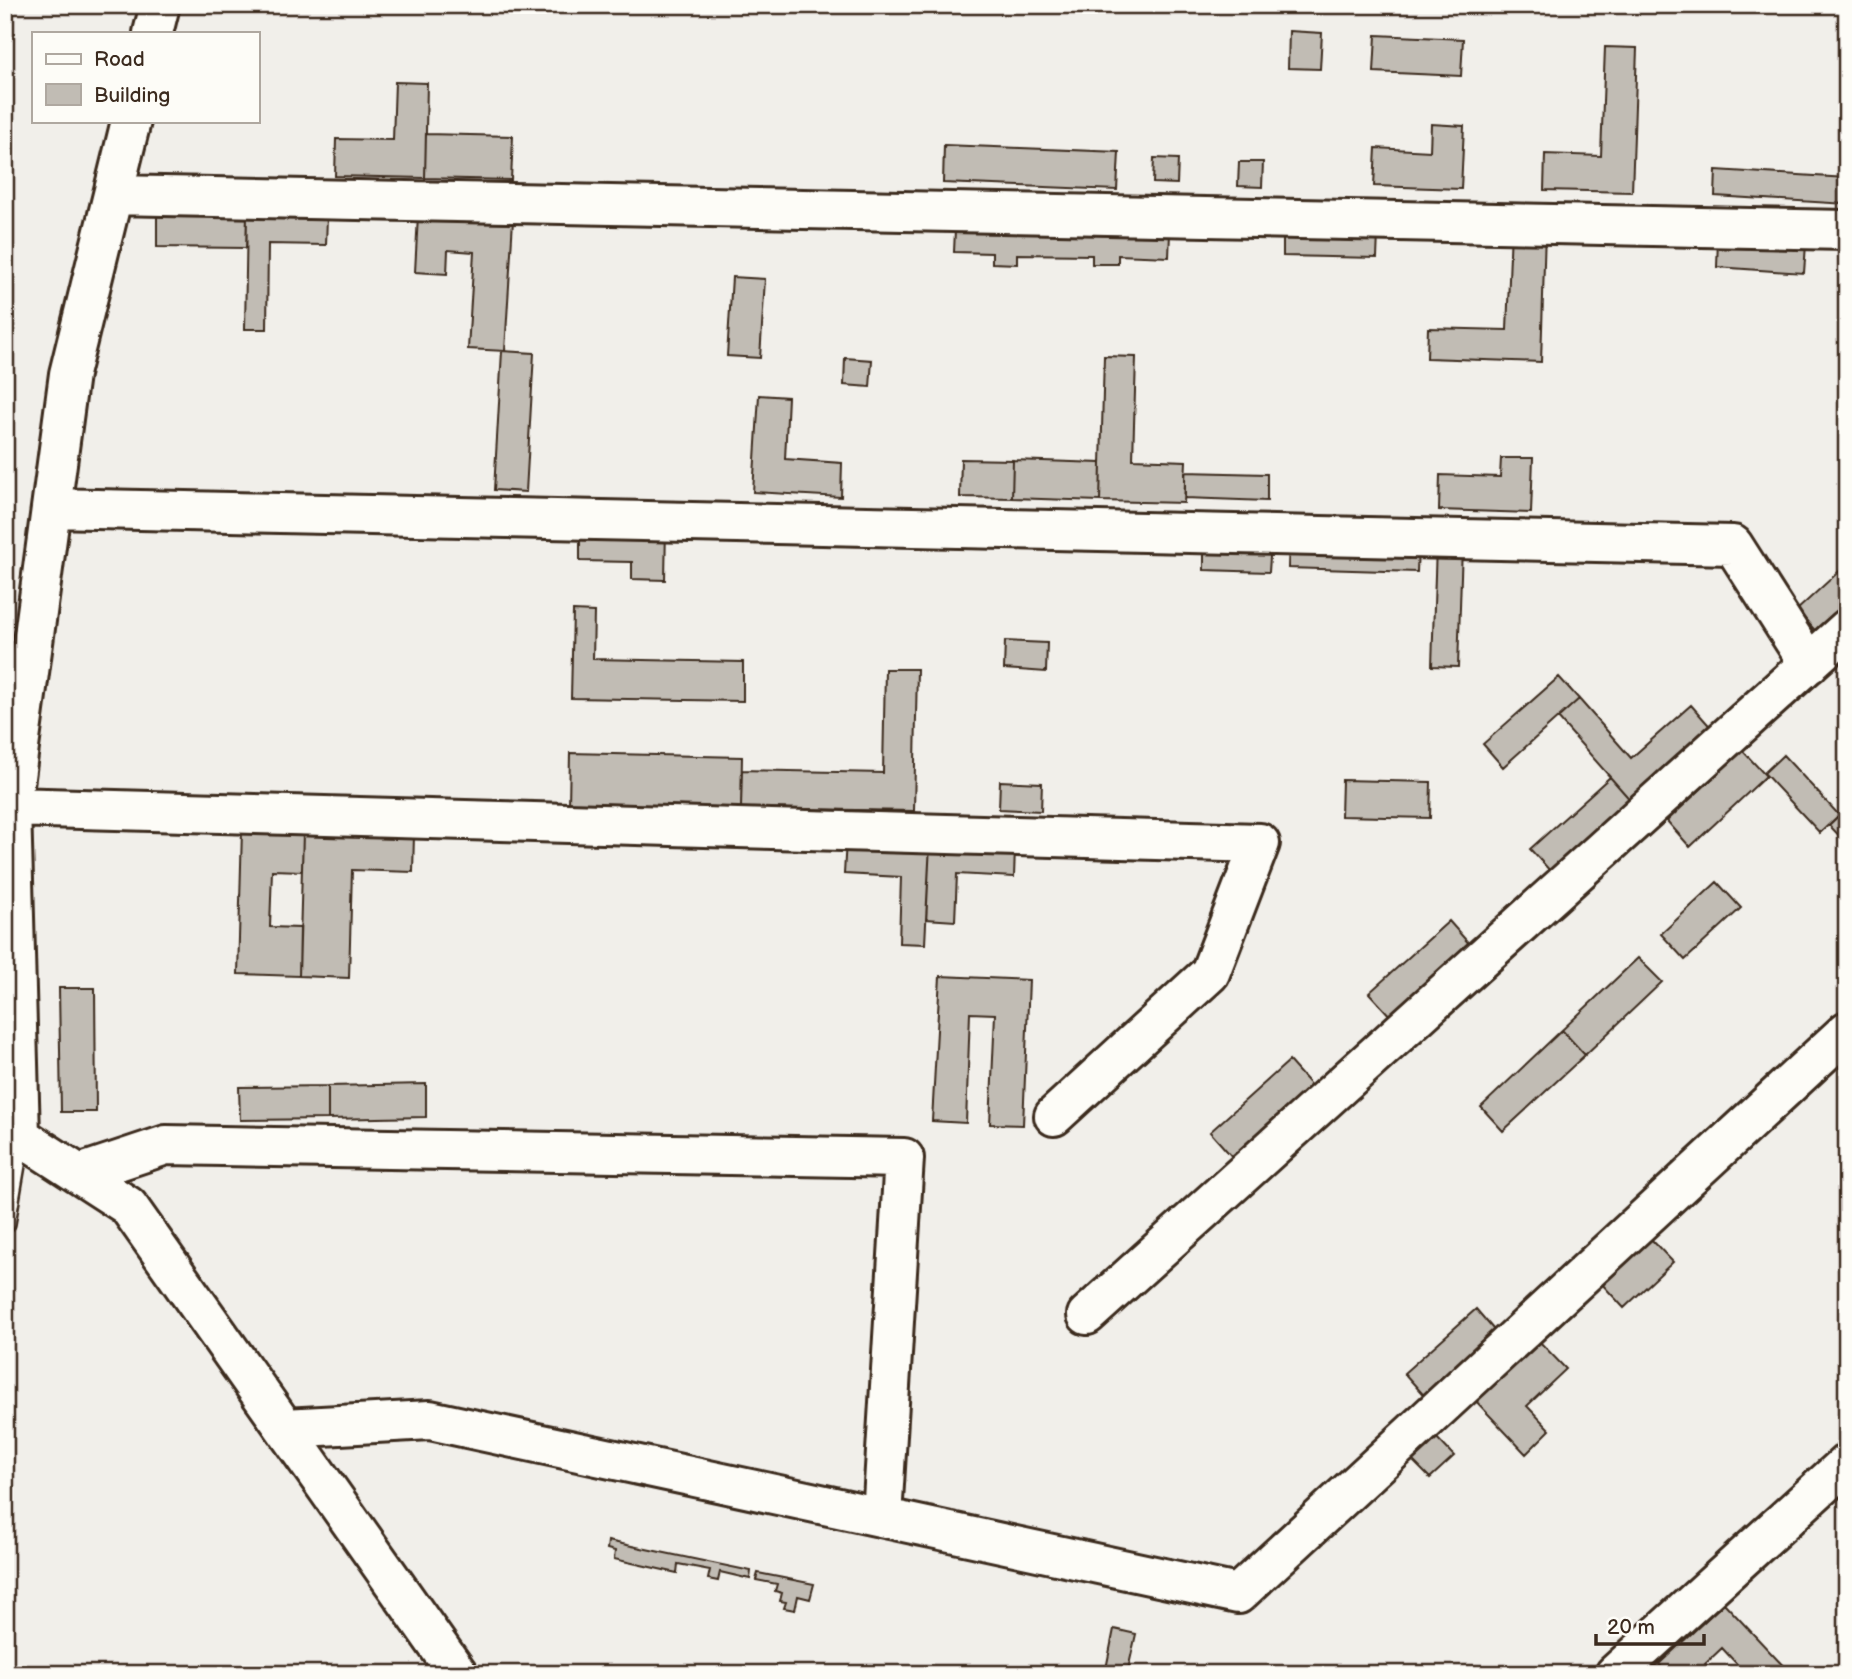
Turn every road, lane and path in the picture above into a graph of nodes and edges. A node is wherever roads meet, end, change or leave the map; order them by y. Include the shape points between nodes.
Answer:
1 (160, 5) edge
2 (153, 32) edge
3 (131, 122) edge
4 (113, 195) junction
5 (1847, 230) edge
6 (51, 508) junction
7 (1847, 629) edge
8 (1809, 664) junction
9 (11, 807) junction
10 (1847, 1031) edge
11 (1054, 1116) dead end
12 (20, 1136) junction
13 (79, 1174) junction
14 (5, 1223) edge
15 (1087, 1315) dead end
16 (285, 1428) junction
17 (1847, 1463) edge
18 (882, 1517) junction
19 (458, 1674) edge
20 (1615, 1674) edge

1 - 2 street
3 - 4 street
4 - 5 street
4 - 6 street via 69,374
6 - 8 street via 1733,545
6 - 9 street
7 - 8 street
8 - 15 street
9 - 11 street via 1260,843 1210,972
9 - 12 street
10 - 18 street via 1238,1594
12 - 13 street
12 - 14 lane
13 - 16 street via 128,1206
13 - 18 street via 166,1145 904,1158
16 - 18 street via 430,1420
16 - 19 street
17 - 20 street

